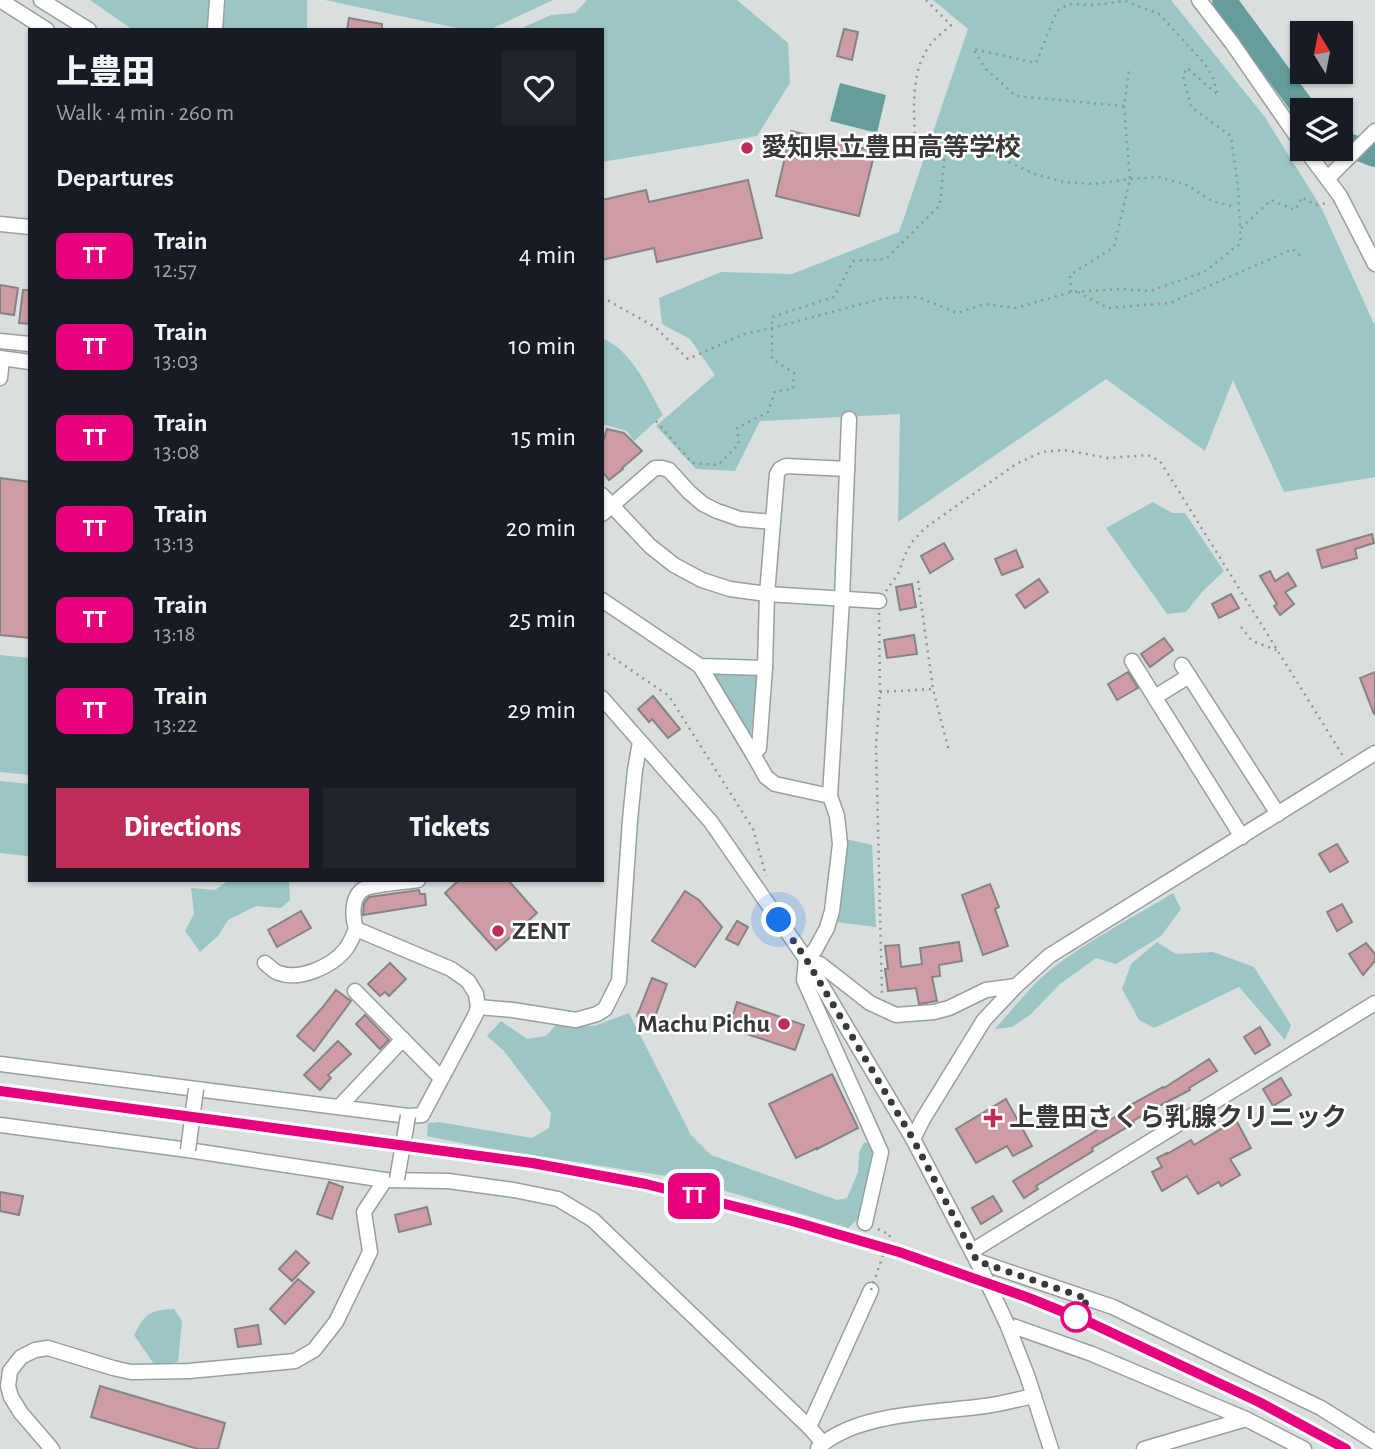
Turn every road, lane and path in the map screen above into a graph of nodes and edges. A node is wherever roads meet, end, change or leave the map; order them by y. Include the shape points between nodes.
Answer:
1 (41, 0) edge
2 (217, 0) edge
3 (926, 0) edge
4 (1199, 0) edge
5 (0, 1) edge
6 (44, 28) edge
7 (86, 28) edge
8 (215, 28) edge
9 (1129, 71) dead end
10 (1124, 106) junction
11 (1290, 127) edge
12 (1375, 131) edge
13 (947, 146) junction
14 (1315, 161) edge
15 (1130, 178) junction
16 (1328, 178) junction
17 (1329, 202) dead end
18 (1236, 207) dead end
19 (0, 224) edge
20 (28, 227) edge
21 (1240, 229) junction
22 (1304, 259) dead end
23 (1375, 264) edge
24 (1071, 292) junction
25 (1078, 292) junction
26 (604, 298) edge
27 (772, 328) junction
28 (0, 341) edge
29 (28, 344) edge
30 (1, 358) edge
31 (28, 362) edge
32 (0, 378) edge
33 (849, 419) dead end
34 (656, 421) dead end
35 (847, 469) junction
36 (605, 505) edge
37 (772, 522) junction
38 (918, 581) dead end
39 (767, 594) junction
40 (842, 599) junction
41 (604, 601) edge
42 (879, 601) junction
43 (1241, 627) dead end
44 (604, 651) edge
45 (1279, 652) junction
46 (1132, 661) dead end
47 (700, 666) junction
48 (765, 668) junction
49 (933, 689) junction
50 (880, 692) junction
51 (1155, 697) junction
52 (604, 700) edge
53 (640, 742) junction
54 (949, 751) dead end
55 (1375, 753) edge
56 (753, 754) junction
57 (1351, 767) junction
58 (830, 796) junction
59 (1278, 814) junction
60 (1242, 837) junction
61 (405, 882) edge
62 (757, 888) junction
63 (356, 929) junction
64 (806, 959) junction
65 (265, 963) dead end
66 (1016, 986) junction
67 (355, 991) dead end
68 (1375, 1003) edge
69 (478, 1007) junction
70 (882, 1008) junction
71 (403, 1039) junction
72 (0, 1064) edge
73 (441, 1078) junction
74 (196, 1089) junction
75 (339, 1107) junction
76 (408, 1116) junction
77 (0, 1125) edge
78 (913, 1139) junction
79 (188, 1150) junction
80 (391, 1180) junction
81 (865, 1223) dead end
82 (890, 1235) dead end
83 (976, 1259) junction
84 (871, 1290) joint
85 (1007, 1324) junction
86 (1034, 1396) junction
87 (1246, 1419) junction
88 (809, 1427) junction
89 (1375, 1442) edge
90 (820, 1446) edge
91 (52, 1449) edge
92 (1051, 1449) edge
93 (1144, 1449) edge
94 (1304, 1449) edge

1 - 7 street
2 - 8 street
3 - 13 path via 951,25 930,45 918,70 915,140
4 - 11 street
5 - 6 street
9 - 10 path
10 - 15 path
10 - 21 path via 1016,96 986,69 973,49 1036,63 1057,11 1069,5 1125,1 1159,14 1213,78 1218,95 1187,68 1183,76 1191,107 1231,136
12 - 16 street
13 - 15 path via 1003,159 1064,182 1093,184
13 - 27 path via 940,205 886,260 853,261 834,297 772,317
14 - 16 street
15 - 18 path via 1158,177
15 - 24 path via 1114,247 1070,275
16 - 23 street
17 - 21 path via 1315,205 1302,197 1295,210 1272,200
19 - 20 street
21 - 25 path via 1241,243 1204,272 1150,292
22 - 25 path via 1293,248 1170,303 1108,309
24 - 25 path
24 - 27 path via 1016,308 984,304 957,313 918,297 884,298
26 - 27 path via 655,327 688,359 744,334
27 - 34 path via 772,359 794,373 793,389 775,391 768,412 737,428 739,444 718,465 692,463
28 - 29 street
30 - 31 street
30 - 32 street
33 - 35 street
35 - 37 street via 782,467 776,477
35 - 40 street
36 - 37 street via 662,467 717,511 740,520
36 - 39 street via 674,565 702,580
37 - 39 street
38 - 49 path
39 - 40 street
39 - 48 street
40 - 42 street
40 - 58 street
41 - 47 street
42 - 45 path via 925,527 1016,464 1042,452 1063,450 1108,458 1148,455 1160,461
42 - 50 path
43 - 45 path via 1252,640
44 - 62 path via 668,696 753,829 766,878
45 - 57 path
46 - 51 street
47 - 48 street
47 - 56 street
48 - 56 street via 759,748
49 - 50 path
49 - 54 path
50 - 70 path via 876,745
51 - 59 street via 1186,670
51 - 60 street
52 - 53 street
53 - 62 street via 711,822
53 - 69 street via 619,981 605,1009 576,1020
55 - 57 street
56 - 58 street via 775,785
57 - 59 street
58 - 64 street via 840,844 832,911 827,928
59 - 60 street
60 - 66 street via 1049,956
61 - 63 street via 365,888 356,897
62 - 64 street
63 - 65 street via 331,964 309,973 278,973
63 - 69 street via 451,969 472,986
64 - 70 street
64 - 78 street
64 - 81 street via 804,980 881,1152
66 - 70 street via 986,990 934,1012 896,1015
66 - 78 street via 984,1020
67 - 71 street
68 - 83 street
69 - 73 street
71 - 73 street
71 - 75 street
72 - 74 street
73 - 76 street via 422,1115
74 - 75 street
74 - 79 street, bridge
75 - 76 street
76 - 80 street, bridge
77 - 79 street
78 - 83 street
79 - 80 street
80 - 88 street via 448,1181 558,1199 593,1220
80 - 91 street via 363,1212 370,1252 336,1322 314,1350 295,1361 140,1372 48,1348 21,1357 10,1371 11,1397
82 - 84 path, bridge
83 - 85 street, bridge
83 - 89 street via 1114,1307 1321,1408 1345,1431
84 - 88 street
85 - 86 street
85 - 87 street via 1092,1354
86 - 90 street via 887,1418 852,1427
86 - 92 street
87 - 93 street
87 - 94 street
88 - 90 street

